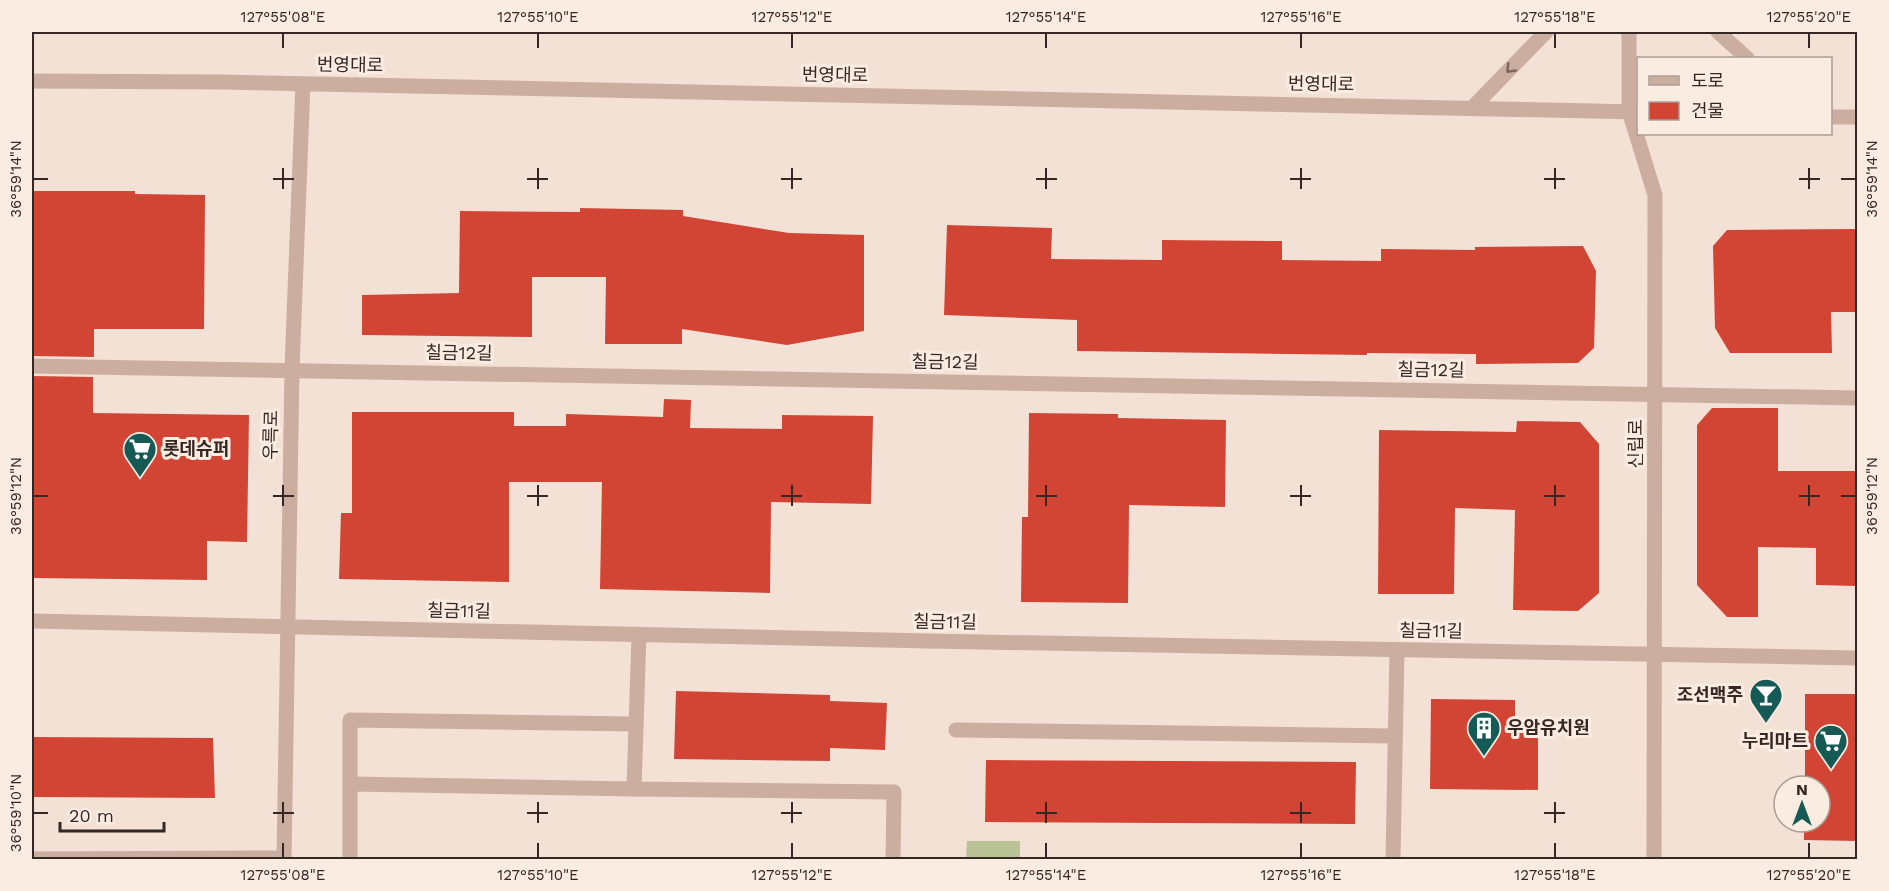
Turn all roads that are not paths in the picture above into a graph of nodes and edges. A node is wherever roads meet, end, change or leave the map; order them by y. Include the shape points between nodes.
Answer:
1 (1546, 32) edge
2 (1629, 32) edge
3 (1718, 32) edge
4 (1745, 57) edge
5 (32, 81) edge
6 (303, 84) junction
7 (1473, 107) junction
8 (1634, 112) edge
9 (1832, 117) edge
10 (1857, 117) edge
11 (1640, 135) edge
12 (32, 366) edge
13 (292, 369) junction
14 (1655, 394) junction
15 (1857, 398) edge
16 (32, 621) edge
17 (288, 627) junction
18 (639, 634) junction
19 (1397, 650) junction
20 (1655, 655) junction
21 (1857, 658) edge
22 (636, 724) junction
23 (956, 729) dead end
24 (1395, 736) junction
25 (350, 784) junction
26 (634, 789) junction
27 (32, 859) edge
28 (284, 859) edge
29 (350, 860) edge
30 (893, 860) edge
31 (1393, 860) edge
32 (1654, 860) edge

1 -> 7 street
2 - 8 street, 신립로
3 - 4 street
5 - 6 street, 번영대로
6 - 7 street, 번영대로
6 - 13 street, 우륵로
7 - 8 street, 번영대로
9 - 10 street
11 - 14 street, 신립로 via 1655,195
12 - 13 street, 칠금12길
13 - 14 street, 칠금12길
13 - 17 street, 우륵로
14 - 15 street, 칠금12길
14 - 20 street, 신립로
16 - 17 street, 칠금11길
17 - 18 street, 칠금11길
17 - 28 street, 우륵로
18 - 19 street, 칠금11길
18 - 22 street
19 - 20 street, 칠금11길
19 - 24 street
20 - 21 street, 칠금11길
20 - 32 street, 신립로
22 - 25 street via 350,720
22 - 26 street
23 - 24 street
24 - 31 street
25 - 26 street
25 - 29 street
26 - 30 street via 894,792
27 - 28 street

